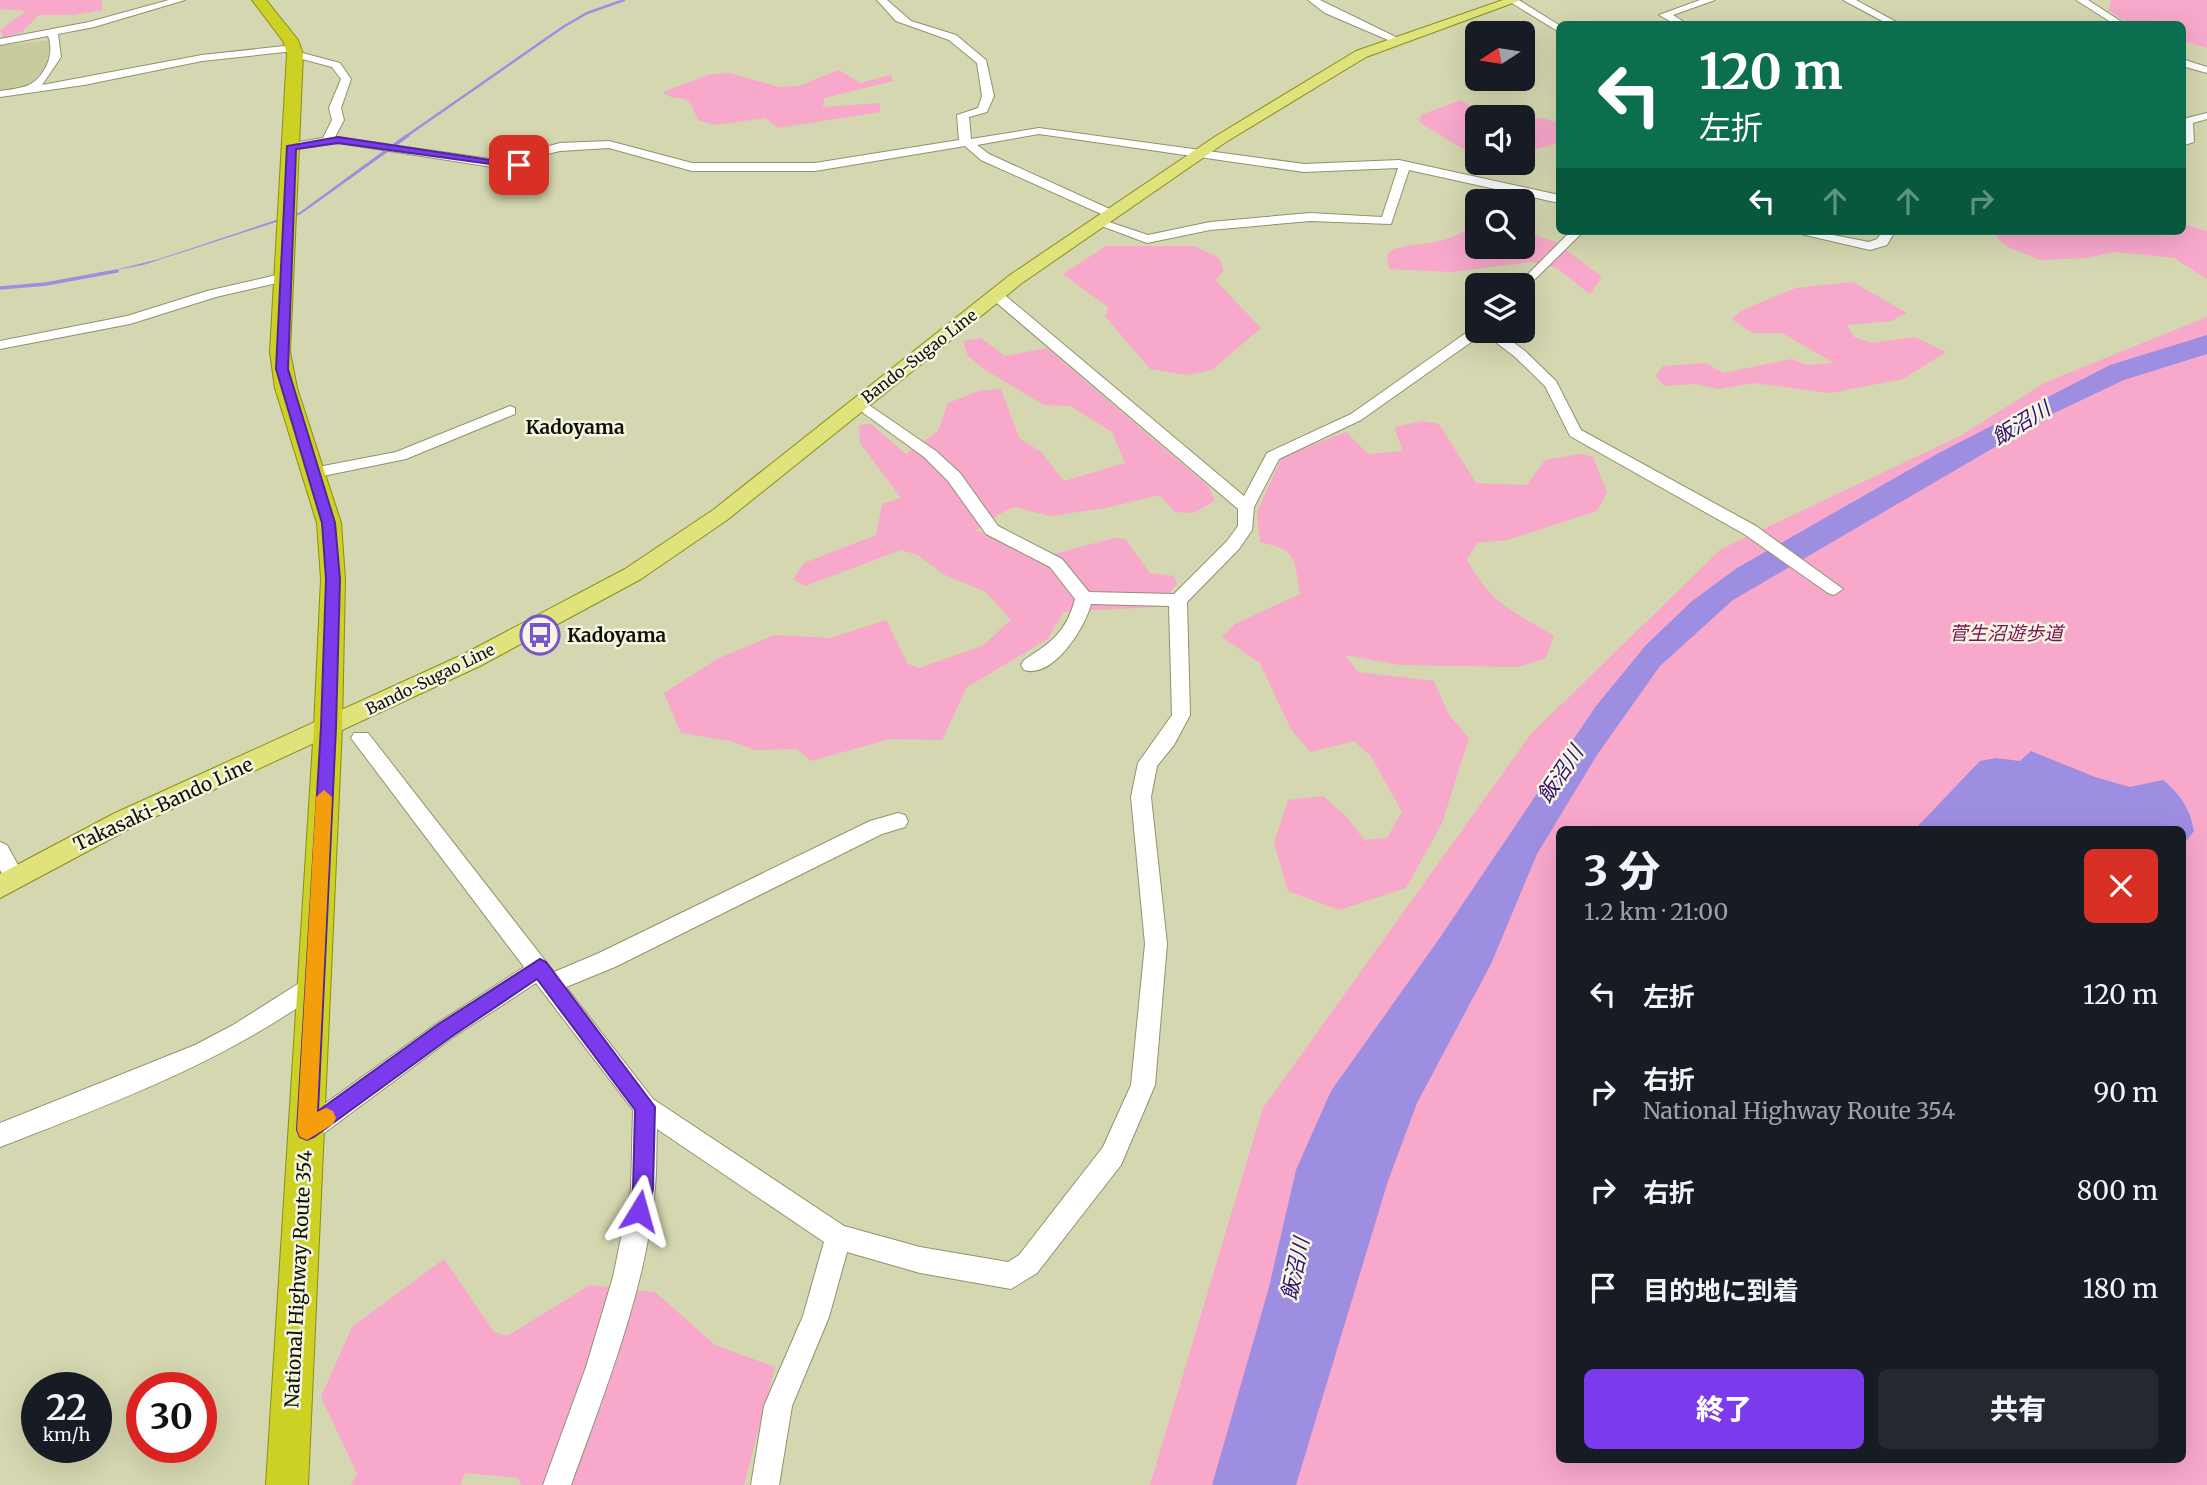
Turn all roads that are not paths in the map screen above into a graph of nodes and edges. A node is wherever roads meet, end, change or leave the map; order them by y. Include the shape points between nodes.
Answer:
1 (180, 0) edge
2 (259, 0) edge
3 (882, 0) edge
4 (1313, 0) edge
5 (1514, 0) edge
6 (1666, 0) edge
7 (1710, 0) edge
8 (1848, 0) edge
9 (2081, 0) edge
10 (2102, 5) edge
11 (1683, 8) junction
12 (1676, 21) edge
13 (1889, 21) edge
14 (2117, 21) edge
15 (1556, 27) edge
16 (52, 33) junction
17 (0, 41) edge
18 (1399, 41) junction
19 (294, 51) junction
20 (2186, 63) edge
21 (2207, 70) edge
22 (29, 90) junction
23 (0, 94) edge
24 (2207, 116) edge
25 (328, 140) junction
26 (965, 141) junction
27 (2186, 142) edge
28 (291, 146) junction
29 (1200, 154) junction
30 (1405, 165) junction
31 (1556, 198) edge
32 (1104, 218) junction
33 (1574, 235) edge
34 (1814, 235) edge
35 (1886, 235) edge
36 (1535, 275) edge
37 (285, 277) junction
38 (996, 295) junction
39 (1465, 340) edge
40 (1505, 343) edge
41 (0, 345) edge
42 (858, 404) junction
43 (510, 411) dead end
44 (313, 473) junction
45 (1246, 507) junction
46 (1830, 587) dead end
47 (1084, 598) junction
48 (1178, 600) junction
49 (1030, 665) dead end
50 (345, 733) junction
51 (898, 821) dead end
52 (0, 851) edge
53 (8, 882) edge
54 (546, 975) junction
55 (315, 984) junction
56 (645, 1107) junction
57 (307, 1130) junction
58 (0, 1135) edge
59 (838, 1237) junction
60 (287, 1485) edge
61 (558, 1485) edge
62 (765, 1485) edge

1 - 16 street
2 - 19 highway
3 - 26 street via 903,22 944,33 982,62 988,96 983,110 963,115
4 - 18 street
5 - 15 street
5 - 18 main road, Bando-Sugao Line
6 - 11 street
7 - 11 street
8 - 13 street
9 - 10 street
10 - 14 street
11 - 12 street via 1664,15
16 - 17 street
16 - 22 street via 58,53
18 - 29 main road, Bando-Sugao Line via 1347,61
19 - 22 street via 202,58
19 - 25 street via 336,65 346,79 335,107 338,120
19 - 28 highway, National Highway Route 354
20 - 21 street
22 - 23 street
24 - 27 street via 2187,121 2190,140
25 - 26 street via 512,166 535,153 561,147 609,144 692,167 815,167
25 - 28 street
26 - 29 street via 1024,131 1060,132
26 - 32 street via 985,157
28 - 37 highway, National Highway Route 354
29 - 30 street via 1304,168
29 - 32 main road, Bando-Sugao Line
30 - 31 street
30 - 32 street via 1387,221 1310,217 1210,226 1147,239
32 - 38 main road, Bando-Sugao Line
33 - 36 street
34 - 35 street via 1870,246
37 - 41 street via 130,320
37 - 44 highway, National Highway Route 354 via 282,369
38 - 42 main road, Bando-Sugao Line
38 - 45 street
39 - 45 street via 1356,416 1273,456
40 - 46 street via 1551,384 1575,433 1750,530
42 - 47 street via 930,454 954,477 992,530 1056,563
42 - 50 main road, Bando-Sugao Line via 720,515 633,573
43 - 44 street via 400,456
44 - 50 highway, National Highway Route 354 via 331,541
45 - 48 street via 1246,526 1233,545
47 - 48 street
47 - 49 street via 1078,625 1070,635
48 - 59 street via 1181,715 1148,763 1141,797 1156,944 1143,1085 1112,1157 1027,1264 1011,1276 920,1260
50 - 53 main road, Takasaki-Bando Line via 135,815
50 - 54 street
50 - 55 highway, National Highway Route 354
51 - 54 street via 877,827 607,960
52 - 53 street
54 - 56 street
54 - 57 street via 444,1031
55 - 57 highway, National Highway Route 354
55 - 58 street via 278,1013 153,1077
56 - 59 street
56 - 61 street via 643,1189 626,1277
57 - 60 highway, National Highway Route 354
59 - 62 street via 816,1317 778,1406

